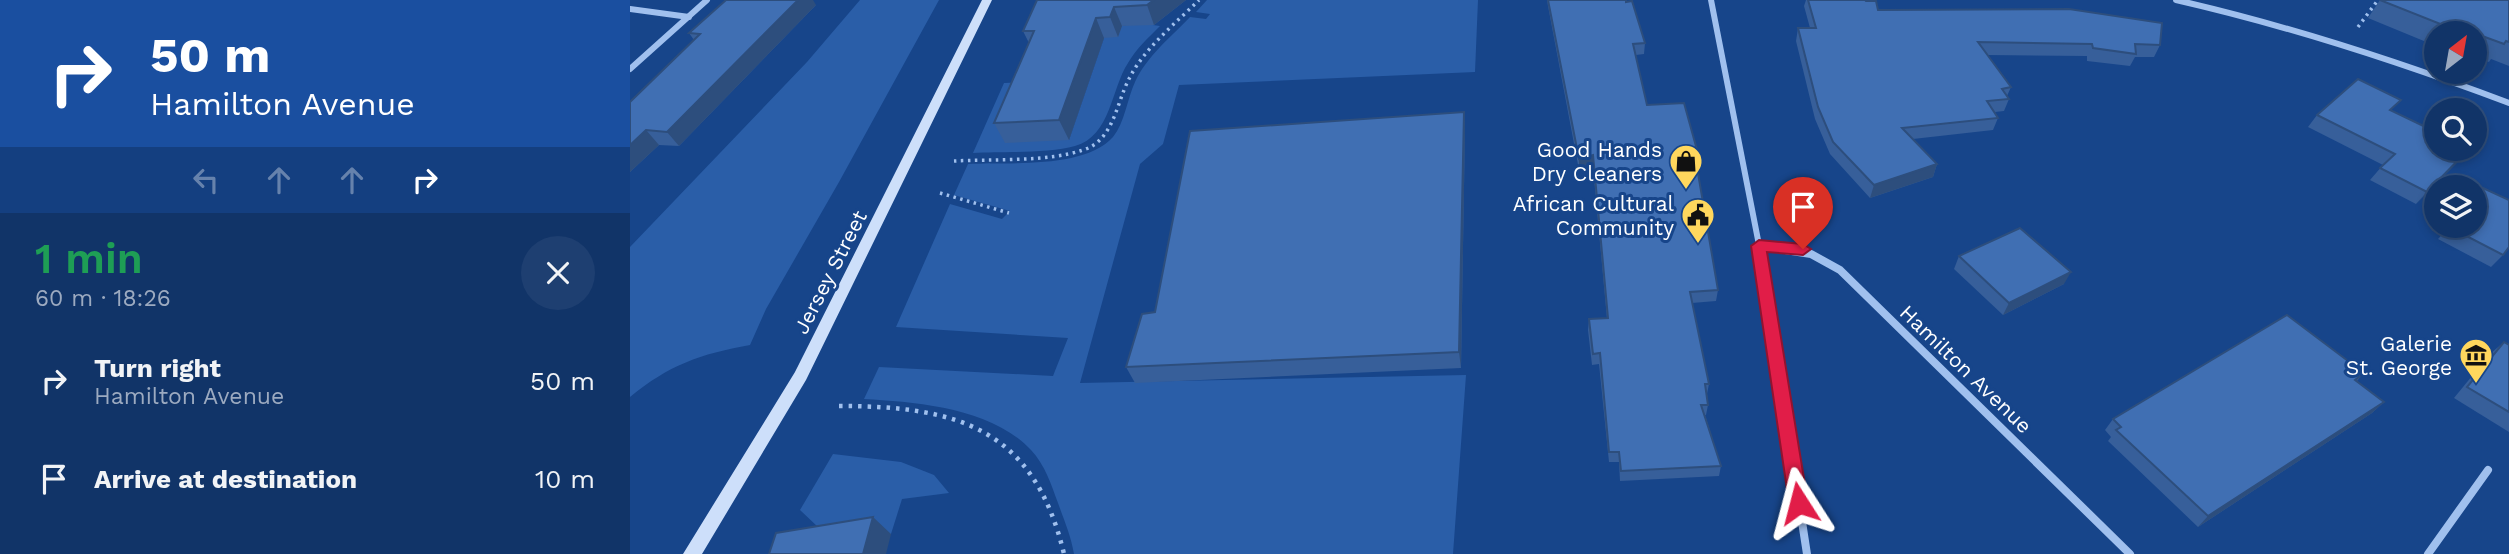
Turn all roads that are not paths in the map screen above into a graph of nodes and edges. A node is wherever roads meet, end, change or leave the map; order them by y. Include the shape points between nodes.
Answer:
1 (707, 0) edge
2 (988, 0) edge
3 (1712, 0) edge
4 (2176, 0) edge
5 (630, 9) edge
6 (689, 17) junction
7 (630, 69) edge
8 (2509, 103) edge
9 (1759, 246) junction
10 (2488, 470) dead end
11 (692, 554) edge
12 (1807, 554) edge
13 (2130, 554) edge
14 (2428, 554) edge

1 - 6 street
2 - 11 street, Jersey Street via 801,376
3 - 9 street
4 - 8 street via 2358,49
5 - 6 street
6 - 7 street
9 - 12 street
9 - 13 street, Hamilton Avenue via 1803,249 1840,270
10 - 14 street

